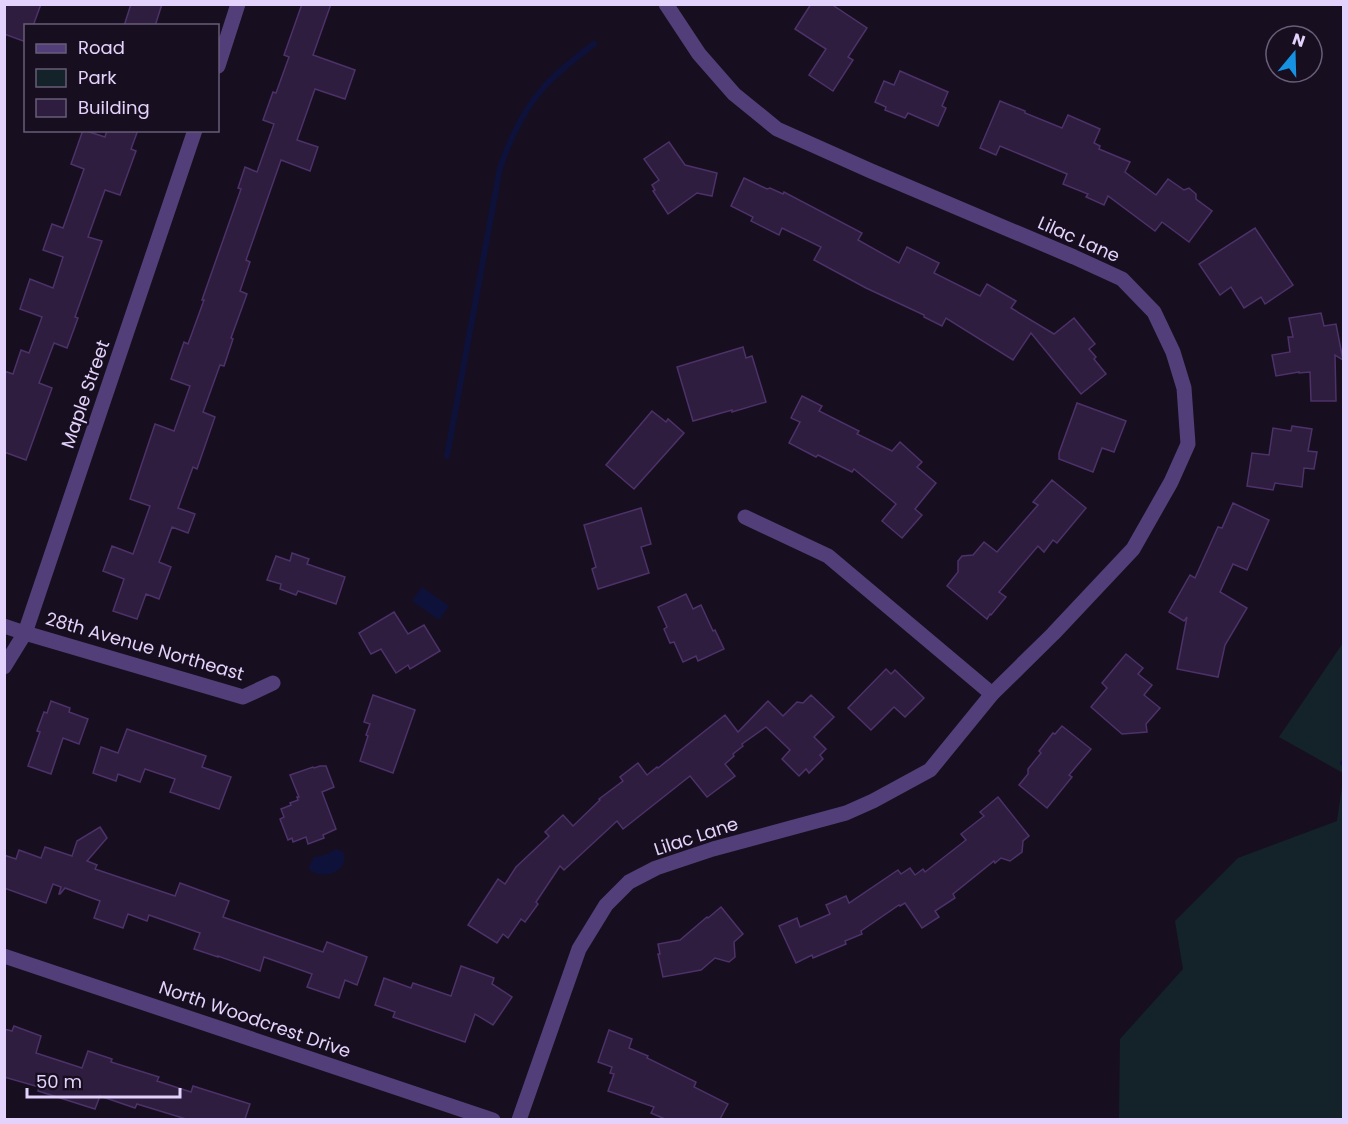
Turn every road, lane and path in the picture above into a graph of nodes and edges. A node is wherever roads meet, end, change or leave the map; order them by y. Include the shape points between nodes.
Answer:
1 (238, 4) edge
2 (666, 4) edge
3 (219, 63) edge
4 (194, 132) edge
5 (746, 517) dead end
6 (4, 626) edge
7 (25, 633) junction
8 (4, 667) edge
9 (273, 683) dead end
10 (992, 694) junction
11 (4, 956) edge
12 (493, 1119) edge
13 (519, 1119) edge

1 - 3 street
2 - 10 street, Lilac Lane via 699,54 734,94 777,129 1122,279 1154,312 1173,352 1184,388 1188,444 1171,482 1133,549
4 - 7 street, Maple Street
5 - 10 street via 828,556
6 - 7 street, 28th Avenue Northeast
7 - 8 street, Maple Street
7 - 9 street, 28th Avenue Northeast via 243,696
10 - 13 street, Lilac Lane via 930,770 873,801 846,813 713,849 628,882 606,905 579,949
11 - 12 street, North Woodcrest Drive

